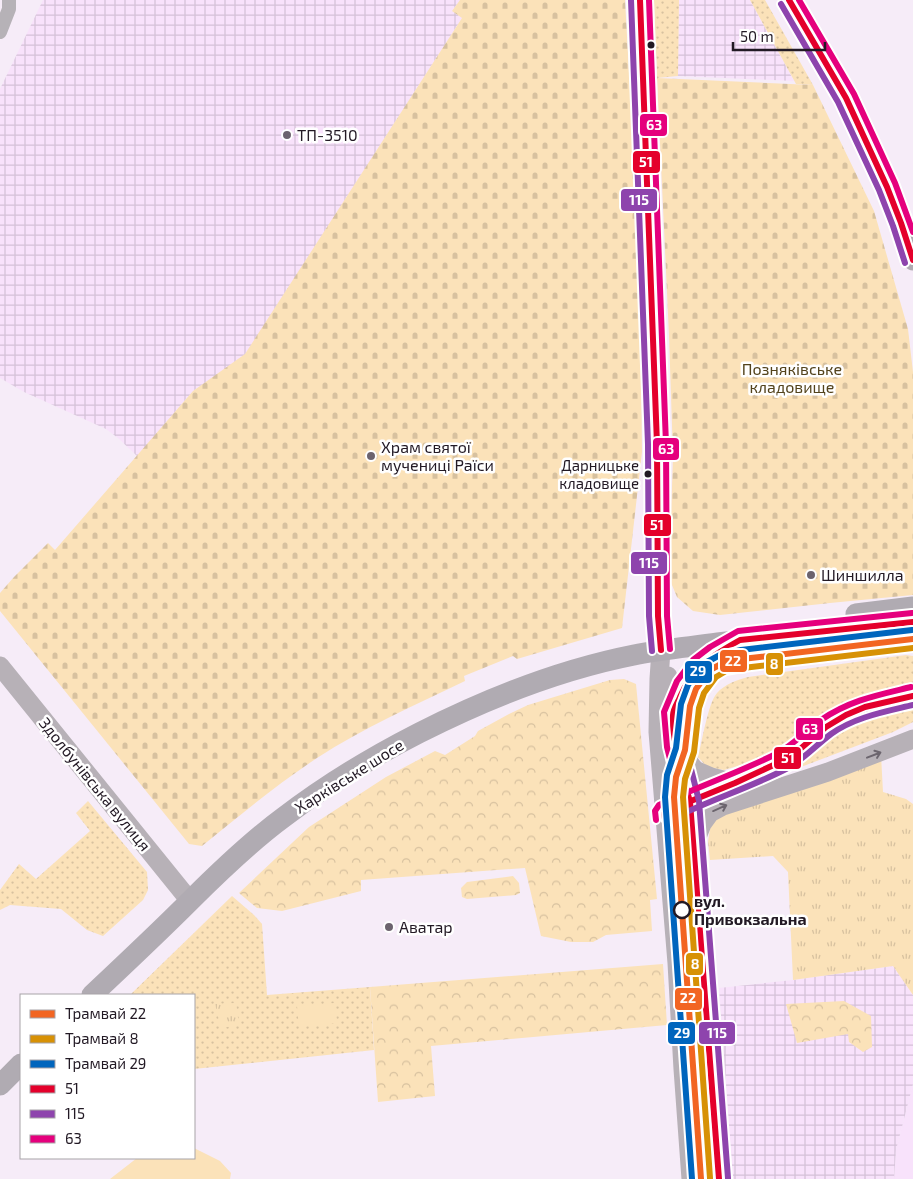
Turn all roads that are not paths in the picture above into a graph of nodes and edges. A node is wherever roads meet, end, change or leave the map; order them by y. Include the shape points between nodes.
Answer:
1 (9, 0) edge
2 (640, 0) edge
3 (789, 0) edge
4 (0, 32) edge
5 (913, 260) edge
6 (904, 615) edge
7 (740, 640) junction
8 (661, 650) junction
9 (0, 666) edge
10 (913, 696) edge
11 (673, 713) junction
12 (913, 739) edge
13 (676, 746) junction
14 (735, 783) junction
15 (690, 802) junction
16 (664, 812) junction
17 (693, 846) junction
18 (190, 901) junction
19 (93, 994) edge
20 (20, 1065) edge
21 (0, 1085) edge
22 (691, 1179) edge
23 (719, 1179) edge

1 - 4 street
2 - 8 main road via 657,444
3 - 5 main road via 846,98 887,187
6 - 7 main road, Харківське шосе
6 - 8 main road, Харківське шосе via 680,638
7 - 8 main road, Харківське шосе
7 - 11 main road via 699,667 685,686
8 - 11 main road
8 - 16 main road via 658,732
8 - 18 main road, Харківське шосе via 536,681 464,710 391,748 353,769 282,818
9 - 18 main road, Здолбунівська вулиця
10 - 14 main road via 865,707 846,715 793,755
11 - 13 main road
17 -> 12 main road via 702,824 710,813 722,806 828,772
13 - 14 main road via 696,770
13 - 15 main road
14 - 15 main road
15 - 16 main road
15 - 17 main road
16 - 22 main road
17 - 23 main road
18 - 19 main road, Харківське шосе
20 - 21 main road

